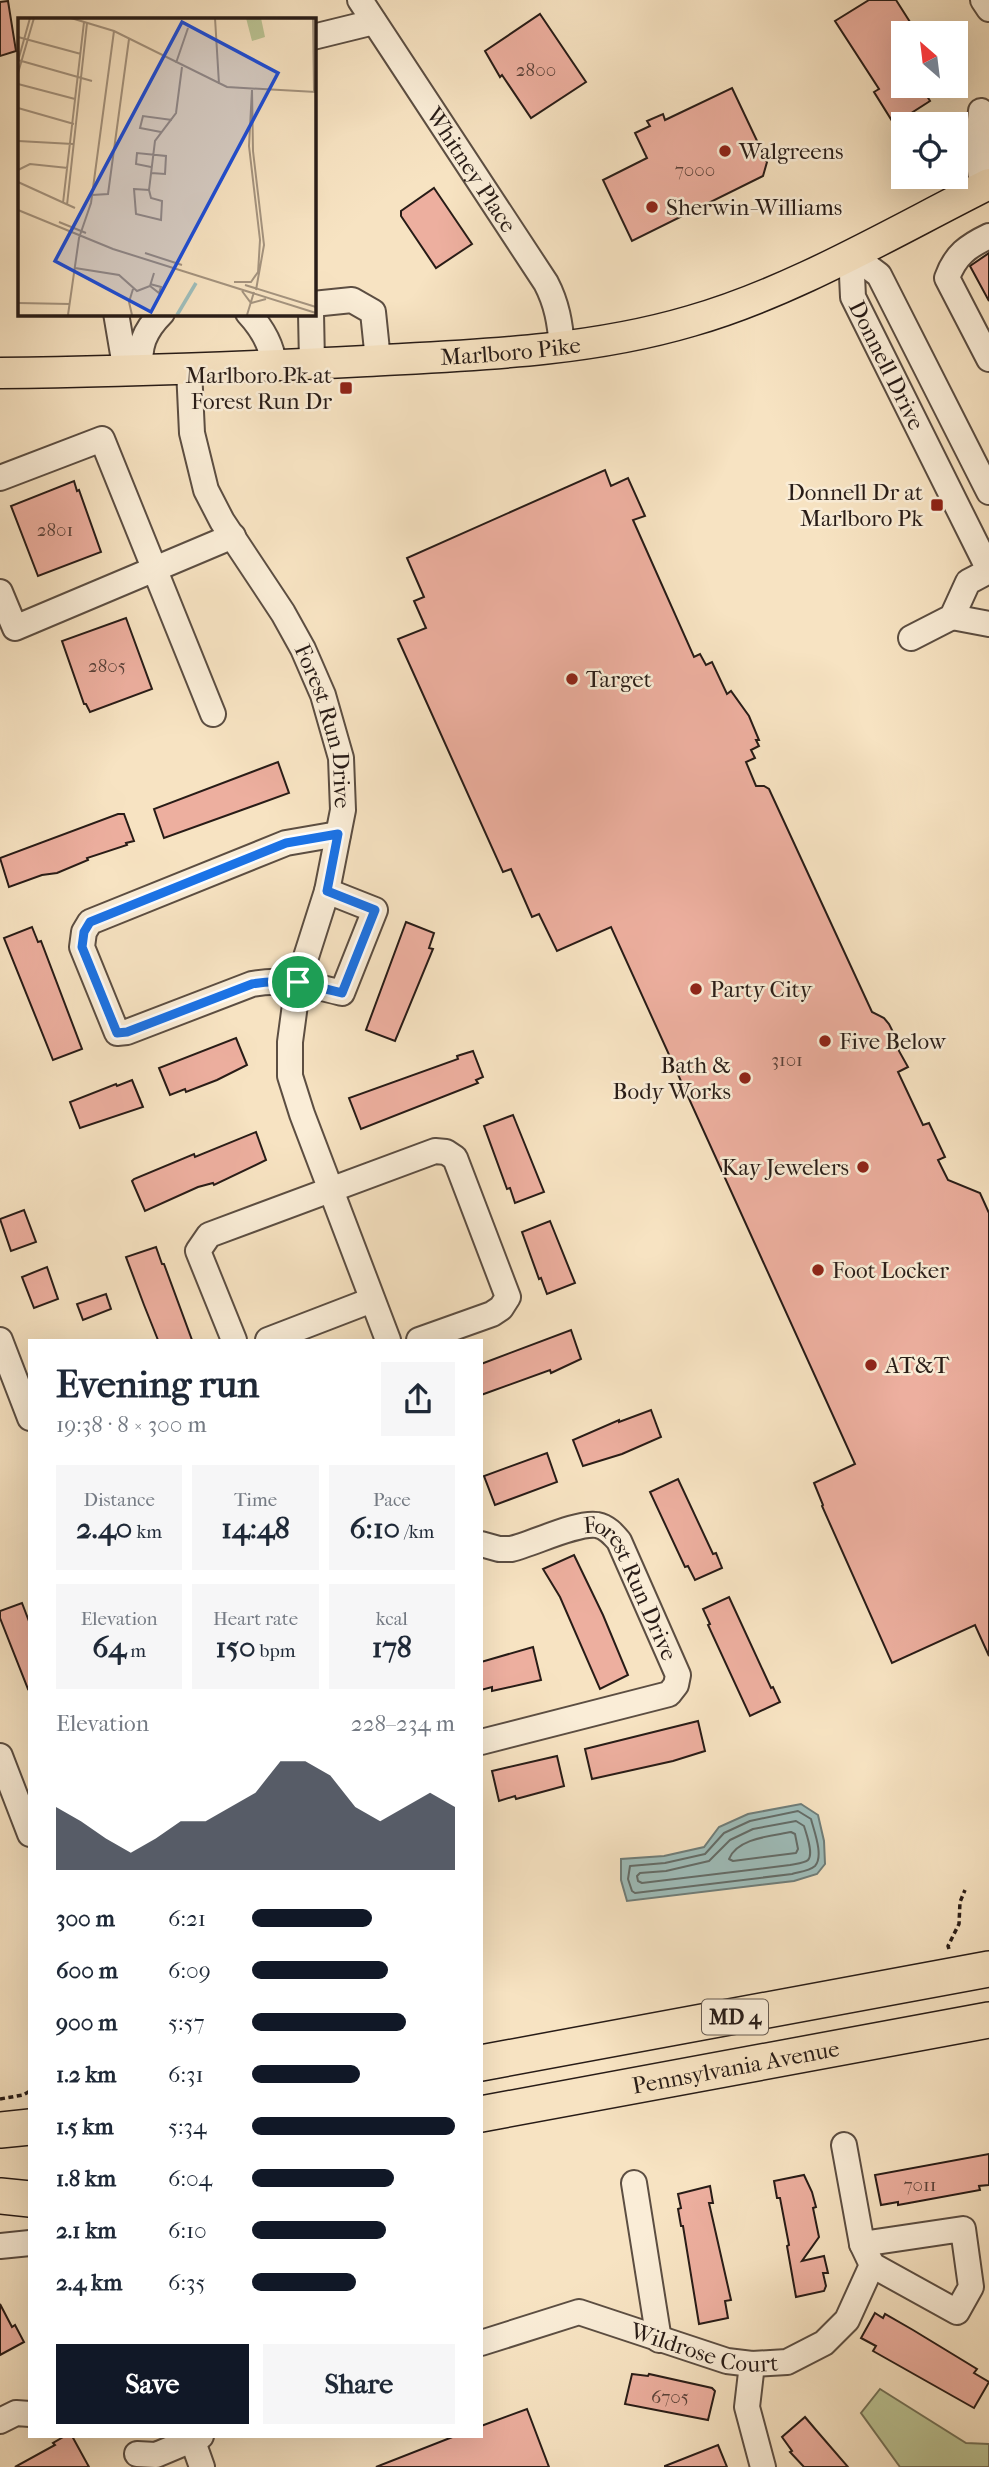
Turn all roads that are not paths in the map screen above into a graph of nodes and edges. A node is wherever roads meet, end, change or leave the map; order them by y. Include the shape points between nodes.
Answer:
1 (360, 0) edge
2 (983, 0) edge
3 (989, 9) edge
4 (374, 22) junction
5 (315, 37) edge
6 (981, 111) dead end
7 (986, 185) edge
8 (989, 236) edge
9 (851, 254) junction
10 (315, 304) edge
11 (117, 315) edge
12 (160, 315) edge
13 (250, 315) edge
14 (311, 315) edge
15 (562, 347) junction
16 (989, 359) edge
17 (378, 360) junction
18 (312, 363) junction
19 (274, 365) junction
20 (189, 369) junction
21 (133, 372) junction
22 (0, 373) edge
23 (0, 478) edge
24 (989, 492) edge
25 (233, 536) junction
26 (155, 568) junction
27 (989, 570) edge
28 (0, 592) edge
29 (951, 617) junction
30 (989, 624) edge
31 (911, 638) dead end
32 (213, 713) dead end
33 (338, 834) junction
34 (327, 891) junction
35 (298, 982) junction
36 (332, 1190) junction
37 (372, 1300) junction
38 (234, 1339) edge
39 (271, 1339) edge
40 (388, 1339) edge
41 (422, 1339) edge
42 (0, 1340) edge
43 (28, 1413) edge
44 (483, 1545) edge
45 (483, 1741) edge
46 (13, 1769) edge
47 (28, 1826) edge
48 (989, 1969) edge
49 (989, 2020) edge
50 (483, 2063) edge
51 (483, 2114) edge
52 (28, 2127) edge
53 (0, 2130) edge
54 (844, 2145) dead end
55 (28, 2178) edge
56 (0, 2181) edge
57 (635, 2183) dead end
58 (0, 2196) edge
59 (28, 2199) edge
60 (28, 2243) edge
61 (0, 2246) edge
62 (659, 2340) junction
63 (483, 2342) edge
64 (752, 2364) junction
65 (28, 2414) edge
66 (0, 2421) edge
67 (193, 2438) edge
68 (195, 2438) edge
69 (136, 2452) edge
70 (202, 2467) edge
71 (763, 2467) edge

1 - 4 street, Whitney Place
2 - 3 street
4 - 5 street
4 - 15 street, Whitney Place via 546,283 560,318
6 - 7 street via 977,146
7 - 9 main road, Marlboro Pike
8 - 16 street via 964,250 947,278
9 - 15 main road, Marlboro Pike via 792,283 692,321
9 - 24 street, Donnell Drive via 879,275
9 - 27 street, Donnell Drive via 853,297
10 - 17 street via 352,300 373,312
11 - 21 street
12 - 21 street via 143,338
13 - 19 street via 264,333
14 - 18 street
15 - 17 main road, Marlboro Pike
17 - 18 main road, Marlboro Pike
18 - 19 main road, Marlboro Pike
19 - 20 main road, Marlboro Pike
20 - 21 main road, Marlboro Pike
20 - 25 street, Forest Run Drive via 194,451 206,490
21 - 22 main road, Marlboro Pike
23 - 26 street via 102,439
25 - 26 street
25 - 33 street, Forest Run Drive via 283,612 323,695 341,758 343,810
26 - 28 street via 15,628
26 - 32 street
27 - 29 street via 968,582
29 - 30 street
29 - 31 street
33 - 34 street, Forest Run Drive
33 - 35 street via 286,843 105,915 90,922 84,932 82,947 117,1033 252,984
34 - 35 street, Forest Run Drive
34 - 35 street via 375,910 342,993
35 - 36 street, Forest Run Drive via 290,1076
36 - 37 street, Forest Run Drive
36 - 38 street via 209,1235 198,1251
36 - 41 street via 435,1151 455,1158 508,1297 492,1314
37 - 39 street
37 - 40 street, Forest Run Drive
42 - 43 street
44 - 45 street, Forest Run Drive via 511,1549 582,1526 607,1529 619,1541 678,1675 669,1694
46 - 47 street
48 - 50 highway, MD 4
49 - 51 highway, Pennsylvania Avenue / MD 4
52 - 53 highway
54 - 64 street, Wildrose Court via 867,2255 846,2320 824,2343 787,2362
55 - 56 highway
57 - 62 street
58 - 59 highway
60 - 61 street
62 - 63 street, Wildrose Court via 579,2312
62 - 64 street, Wildrose Court
64 - 71 street via 747,2407
65 - 66 street via 16,2413
67 - 69 street via 156,2455
68 - 70 street

